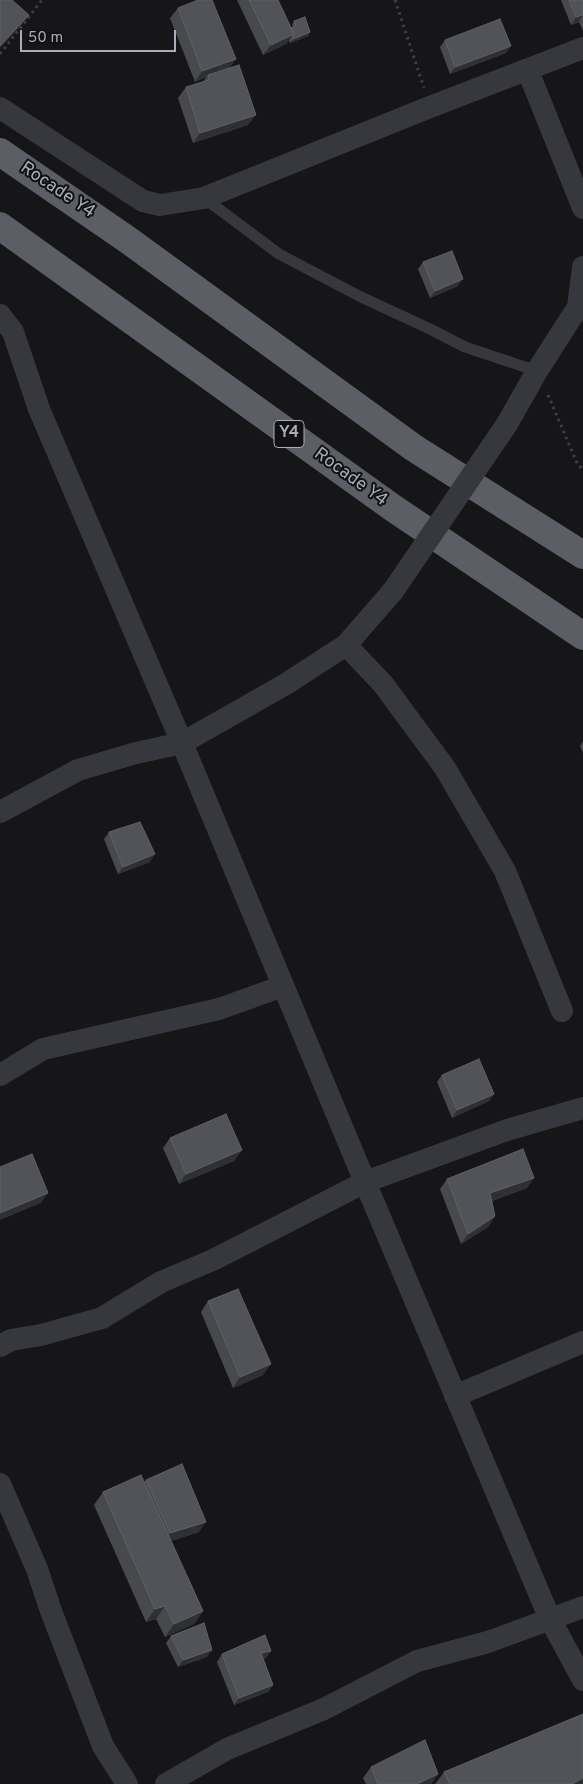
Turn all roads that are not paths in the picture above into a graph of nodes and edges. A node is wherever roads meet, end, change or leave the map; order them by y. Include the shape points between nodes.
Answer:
1 (583, 48) edge
2 (528, 71) junction
3 (0, 108) edge
4 (0, 152) edge
5 (204, 198) junction
6 (583, 208) edge
7 (0, 226) edge
8 (583, 267) edge
9 (0, 314) edge
10 (537, 372) junction
11 (583, 555) edge
12 (583, 636) edge
13 (346, 645) junction
14 (182, 743) junction
15 (0, 812) edge
16 (284, 986) junction
17 (562, 1012) dead end
18 (0, 1075) edge
19 (583, 1108) edge
20 (365, 1182) junction
21 (583, 1342) edge
22 (0, 1346) edge
23 (455, 1396) junction
24 (0, 1484) edge
25 (583, 1607) edge
26 (550, 1620) junction
27 (583, 1680) edge
28 (127, 1784) edge
29 (166, 1784) edge

1 - 2 street
2 - 5 street
2 - 6 street
3 - 5 street via 143,201 160,205
4 - 11 highway, Rocade Y4 via 128,240 414,448
5 - 10 lane via 278,254 465,347
7 - 12 highway, Rocade Y4 / Y4 via 393,508
8 - 10 street via 578,307
9 - 14 street via 13,332 39,409
10 - 13 street, bridge via 508,424 393,591
13 - 14 street via 286,684
13 - 17 street via 383,684 445,768 505,871
14 - 15 street via 78,770
14 - 16 street
16 - 18 street via 219,1009 43,1049
16 - 20 street
19 - 20 street via 507,1130
20 - 22 street via 215,1259 162,1282 102,1318 11,1340
20 - 23 street
21 - 23 street
23 - 26 street
24 - 28 street via 37,1568 103,1746
25 - 26 street
26 - 27 street
26 - 29 street via 488,1642 417,1661 324,1710 227,1749

